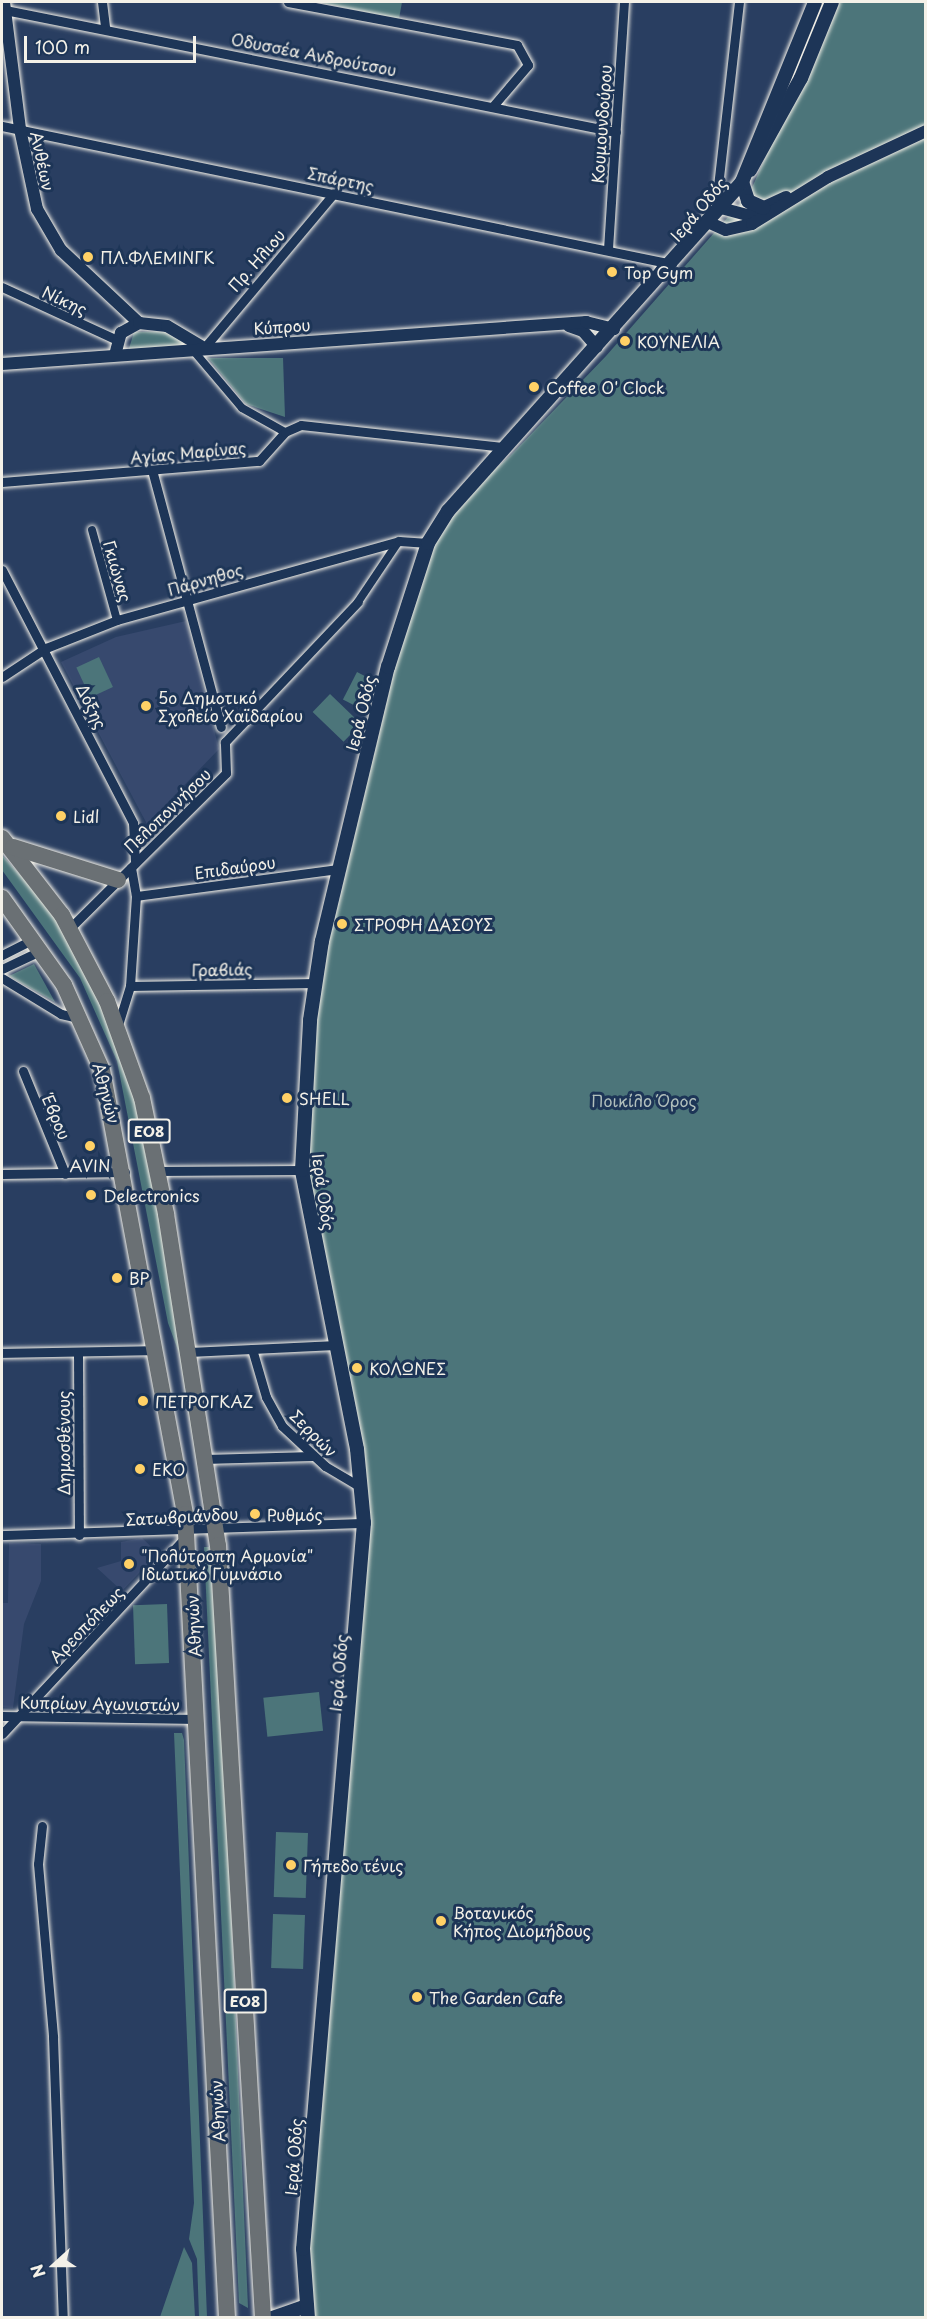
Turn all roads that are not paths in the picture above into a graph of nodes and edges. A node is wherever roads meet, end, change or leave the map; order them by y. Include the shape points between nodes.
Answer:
1 (102, 2) edge
2 (288, 2) edge
3 (624, 2) edge
4 (739, 2) edge
5 (815, 2) edge
6 (831, 2) edge
7 (4, 6) edge
8 (105, 28) junction
9 (493, 106) junction
10 (2, 126) edge
11 (20, 129) junction
12 (926, 131) edge
13 (615, 132) junction
14 (744, 178) junction
15 (804, 190) junction
16 (334, 193) junction
17 (722, 208) junction
18 (764, 208) junction
19 (710, 223) junction
20 (608, 249) junction
21 (673, 265) junction
22 (2, 287) edge
23 (139, 323) junction
24 (565, 325) junction
25 (614, 329) junction
26 (117, 340) junction
27 (597, 347) junction
28 (198, 348) junction
29 (115, 355) junction
30 (2, 364) edge
31 (285, 432) junction
32 (505, 447) junction
33 (152, 470) junction
34 (2, 482) edge
35 (92, 530) dead end
36 (399, 541) junction
37 (428, 543) junction
38 (2, 570) edge
39 (187, 599) junction
40 (358, 602) joint
41 (117, 620) junction
42 (46, 648) junction
43 (2, 677) edge
44 (221, 727) dead end
45 (6, 842) edge
46 (133, 864) junction
47 (339, 868) junction
48 (118, 880) junction
49 (136, 896) junction
50 (2, 898) edge
51 (70, 928) junction
52 (38, 944) junction
53 (2, 955) edge
54 (2, 969) edge
55 (2, 978) edge
56 (316, 983) junction
57 (130, 986) junction
58 (83, 1019) junction
59 (118, 1025) junction
60 (23, 1071) dead end
61 (302, 1170) junction
62 (157, 1171) junction
63 (125, 1172) junction
64 (2, 1174) edge
65 (65, 1174) junction
66 (336, 1345) junction
67 (252, 1349) junction
68 (158, 1350) junction
69 (78, 1352) junction
70 (189, 1352) junction
71 (2, 1353) edge
72 (312, 1456) junction
73 (204, 1459) junction
74 (362, 1488) junction
75 (364, 1523) junction
76 (216, 1529) junction
77 (188, 1532) junction
78 (2, 1535) edge
79 (79, 1535) junction
80 (2, 1716) edge
81 (18, 1716) junction
82 (198, 1719) junction
83 (2, 1734) edge
84 (42, 1826) dead end
85 (307, 2312) edge
86 (63, 2318) edge
87 (227, 2318) edge
88 (263, 2318) edge
89 (272, 2318) edge

1 - 8 street
2 - 9 street via 517,45 527,59 524,73
3 - 13 street, Κουμουνδούρου
4 - 17 street via 717,195
5 - 14 main road, Ιερά Οδός
6 - 14 main road, Ιερά Οδός via 775,130
7 - 8 street, Οδυσσέα Ανδρούτσου
7 - 11 street, Ανθέων
8 - 9 street, Οδυσσέα Ανδρούτσου
9 - 13 street, Οδυσσέα Ανδρούτσου
10 - 11 street, Σπάρτης
11 - 16 street, Σπάρτης
11 - 23 street, Ανθέων via 29,185 49,233
12 - 15 street
13 - 20 street, Κουμουνδούρου
14 - 17 main road, Ιερά Οδός
14 - 18 main road via 748,201
15 - 18 street
15 - 19 street via 752,224 726,230
16 - 20 street, Σπάρτης
16 - 28 street, Πρ. Ηλιου
17 - 18 street via 740,216
17 - 19 main road, Ιερά Οδός
19 - 21 main road, Ιερά Οδός
20 - 21 street, Σπάρτης
21 - 25 main road, Ιερά Οδός
22 - 26 street, Νίκης
23 - 26 street
23 - 28 street via 167,326
24 - 25 street, Κύπρου via 601,322
24 - 27 street via 583,331
24 - 28 street, Κύπρου
25 - 27 main road, Ιερά Οδός
26 - 29 street
27 - 32 main road, Ιερά Οδός
28 - 29 street, Κύπρου
28 - 31 street via 242,408
29 - 30 street, Κύπρου
31 - 32 street via 301,425
31 - 33 street, Αγίας Μαρίνας via 259,461
32 - 37 main road, Ιερά Οδός
33 - 34 street, Αγίας Μαρίνας
33 - 39 street
35 - 41 street, Γκιώνας
36 - 37 street, Πάρνηθος
36 - 39 street, Πάρνηθος
36 - 40 street, Πελοποννήσου
37 - 47 main road, Ιερά Οδός via 388,667
38 - 42 street, Δόξης
39 - 41 street, Πάρνηθος
39 - 44 street
40 - 46 street, Πελοποννήσου via 225,741 226,773
41 - 42 street, Πάρνηθος
42 - 43 street, Πάρνηθος
42 - 46 street, Δόξης via 134,823
45 - 48 highway
45 - 51 highway, Αθηνών / ΕΟ8
46 - 48 street, Πελοποννήσου
46 - 49 street
47 - 49 street, Επιδαύρου
47 - 56 main road, Ιερά Οδός
48 - 51 street, Πελοποννήσου
49 - 57 street
50 - 52 highway, Αθηνών / ΕΟ8
51 - 59 highway, Αθηνών / ΕΟ8
52 - 53 street
52 - 54 street
52 - 58 highway, Αθηνών / ΕΟ8
55 - 58 street via 62,1014
56 - 57 street, Γραβιάς
56 - 61 main road, Ιερά Οδός
57 - 59 street
58 - 63 highway, Αθηνών / ΕΟ8 via 110,1102
59 - 62 highway, Αθηνών / ΕΟ8 via 142,1098
60 - 65 street, Έβρου
61 - 62 street
61 - 66 main road, Ιερά Οδός
62 - 70 highway, Αθηνών / ΕΟ8
63 - 65 street
63 - 68 highway, Αθηνών / ΕΟ8
64 - 65 street
66 - 67 street
66 - 74 main road, Ιερά Οδός
67 - 70 street
67 - 72 street, Σερρών via 273,1411
68 - 69 street
68 - 77 highway, Αθηνών / ΕΟ8
69 - 71 street
69 - 79 street, Δημοσθένους
70 - 73 highway, Αθηνών / ΕΟ8
72 - 73 street
72 - 74 street, Σερρών
73 - 76 highway, Αθηνών / ΕΟ8
74 - 75 main road, Ιερά Οδός
75 - 76 street, Σατωβριάνδου
75 - 85 main road, Ιερά Οδός via 303,2249
76 - 77 street, Σατωβριάνδου
76 - 88 highway, Αθηνών / ΕΟ8
77 - 79 street, Σατωβριάνδου
77 - 81 street, Αρεοπόλεως via 166,1562
77 - 82 highway, Αθηνών / ΕΟ8
78 - 79 street, Σατωβριάνδου
80 - 81 street, Κυπρίων Αγωνιστών
81 - 82 street, Κυπρίων Αγωνιστών
81 - 83 street, Αρεοπόλεως
82 - 87 highway, Αθηνών / ΕΟ8
84 - 86 street via 38,1864 53,2037
85 - 89 main road, Ιερά Οδός

